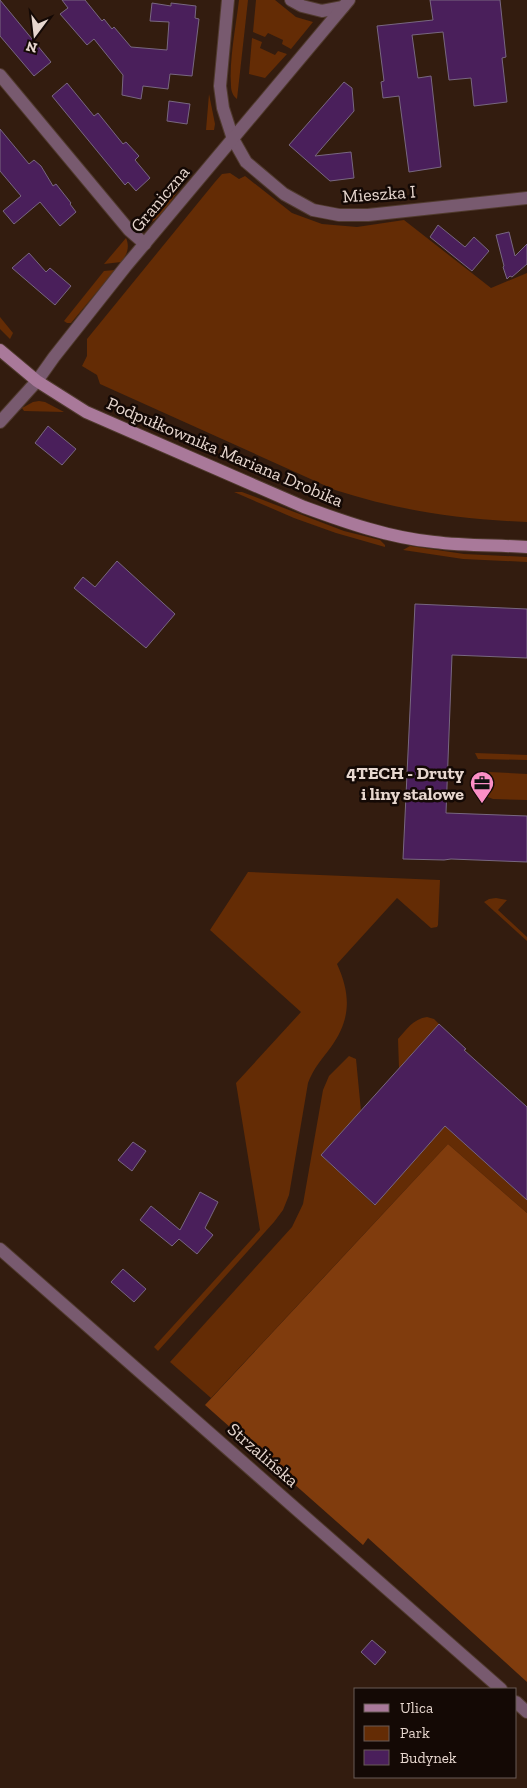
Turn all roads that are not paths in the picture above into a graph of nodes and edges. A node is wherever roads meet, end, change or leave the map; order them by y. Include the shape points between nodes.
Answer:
1 (228, 0) edge
2 (291, 0) edge
3 (346, 4) edge
4 (0, 75) edge
5 (233, 139) junction
6 (527, 198) edge
7 (145, 244) junction
8 (0, 350) edge
9 (37, 380) junction
10 (0, 422) edge
11 (527, 547) edge
12 (0, 1249) edge
13 (500, 1688) edge
14 (517, 1703) edge
15 (527, 1712) edge

1 - 5 street, Mieszka I via 220,86 222,108
2 - 3 street via 322,11
3 - 5 street, Graniczna
4 - 7 street via 129,230
5 - 6 street, Mieszka I via 246,162 284,194 313,210 339,215 368,215
5 - 7 street, Graniczna
7 - 9 street, Graniczna
8 - 9 main road, Podpułkownika Mariana Drobika
9 - 10 street, Graniczna
9 - 11 main road, Podpułkownika Mariana Drobika via 86,412 339,520 434,542
12 - 13 street, Strzalińska
14 - 15 street

